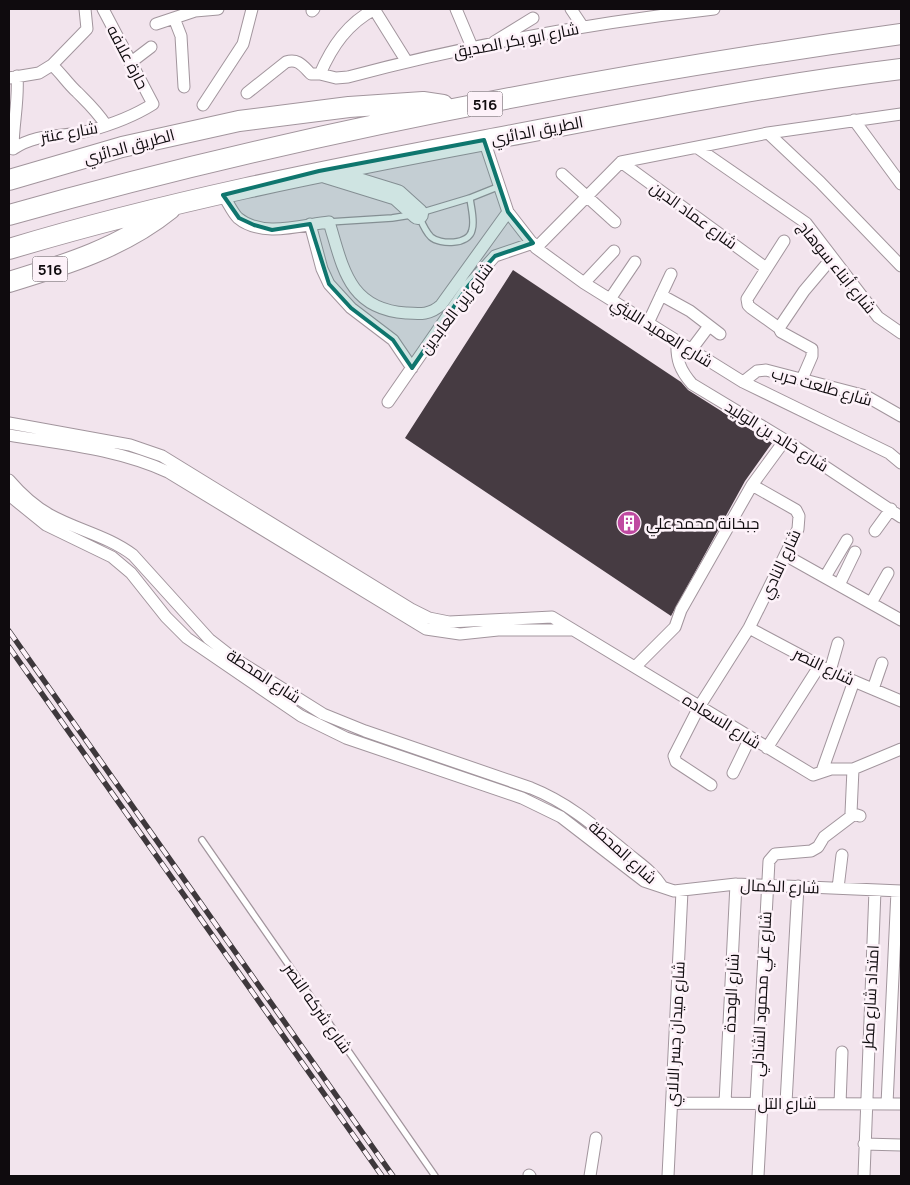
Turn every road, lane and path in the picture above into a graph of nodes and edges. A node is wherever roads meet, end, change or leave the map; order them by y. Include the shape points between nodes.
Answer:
1 (85, 9) edge
2 (103, 9) edge
3 (218, 9) edge
4 (252, 9) edge
5 (375, 9) edge
6 (456, 9) edge
7 (570, 9) edge
8 (714, 9) edge
9 (192, 10) edge
10 (657, 12) edge
11 (174, 18) junction
12 (533, 18) dead end
13 (156, 24) dead end
14 (583, 27) junction
15 (901, 34) edge
16 (491, 44) junction
17 (151, 47) dead end
18 (472, 48) junction
19 (407, 62) junction
20 (130, 63) junction
21 (52, 65) junction
22 (901, 69) edge
23 (320, 74) junction
24 (13, 77) edge
25 (184, 87) dead end
26 (247, 94) dead end
27 (153, 104) joint
28 (203, 105) dead end
29 (460, 108) junction
30 (901, 114) edge
31 (854, 120) junction
32 (106, 125) junction
33 (768, 134) junction
34 (484, 140) junction
35 (699, 149) junction
36 (621, 162) junction
37 (319, 171) junction
38 (898, 171) edge
39 (562, 174) dead end
40 (9, 180) edge
41 (901, 184) edge
42 (500, 186) junction
43 (224, 195) junction
44 (587, 197) junction
45 (470, 198) junction
46 (175, 205) junction
47 (508, 212) junction
48 (418, 214) junction
49 (9, 215) edge
50 (328, 222) junction
51 (615, 222) dead end
52 (310, 224) junction
53 (784, 241) dead end
54 (535, 245) junction
55 (9, 249) edge
56 (614, 251) dead end
57 (831, 259) junction
58 (635, 262) dead end
59 (901, 266) edge
60 (766, 268) junction
61 (671, 274) dead end
62 (9, 282) edge
63 (584, 283) junction
64 (661, 295) junction
65 (610, 300) junction
66 (385, 310) junction
67 (648, 323) junction
68 (376, 325) junction
69 (709, 326) junction
70 (779, 328) junction
71 (900, 329) edge
72 (720, 334) dead end
73 (677, 341) junction
74 (691, 350) junction
75 (412, 368) junction
76 (802, 379) junction
77 (743, 382) junction
78 (388, 402) dead end
79 (901, 416) edge
80 (9, 423) edge
81 (11, 436) edge
82 (785, 440) junction
83 (901, 463) edge
84 (9, 480) edge
85 (752, 485) junction
86 (9, 495) edge
87 (890, 509) junction
88 (901, 517) edge
89 (875, 530) dead end
90 (847, 540) dead end
91 (855, 552) dead end
92 (784, 555) junction
93 (888, 573) dead end
94 (825, 577) junction
95 (838, 585) junction
96 (871, 603) junction
97 (901, 620) edge
98 (498, 625) junction
99 (749, 628) junction
100 (574, 630) junction
101 (838, 643) dead end
102 (882, 662) dead end
103 (820, 665) junction
104 (635, 667) junction
105 (830, 670) junction
106 (854, 681) junction
107 (873, 689) junction
108 (901, 701) edge
109 (699, 707) junction
110 (750, 738) junction
111 (767, 748) junction
112 (901, 749) edge
113 (853, 769) junction
114 (822, 771) junction
115 (733, 773) dead end
116 (711, 785) dead end
117 (202, 840) dead end
118 (842, 855) dead end
119 (736, 884) junction
120 (767, 885) junction
121 (661, 886) junction
122 (798, 886) junction
123 (838, 888) junction
124 (875, 890) junction
125 (682, 891) junction
126 (899, 891) edge
127 (898, 940) edge
128 (842, 1052) dead end
129 (672, 1103) junction
130 (725, 1103) junction
131 (759, 1103) junction
132 (786, 1103) junction
133 (840, 1104) junction
134 (865, 1104) junction
135 (887, 1104) junction
136 (901, 1104) edge
137 (596, 1138) dead end
138 (864, 1144) junction
139 (901, 1145) edge
140 (434, 1176) edge
141 (590, 1176) edge
142 (668, 1176) edge
143 (758, 1176) edge
144 (864, 1176) edge

1 - 21 street via 87,28
2 - 20 street, حارة علافه
3 - 9 street
4 - 28 street via 243,44
5 - 19 street
5 - 23 street via 350,26 330,50
6 - 18 street
7 - 14 street
8 - 10 street, شارع ابو بكر الصديق
9 - 11 street
10 - 14 street, شارع ابو بكر الصديق
11 - 13 street
11 - 25 street via 181,36
12 - 16 street
14 - 16 street, شارع ابو بكر الصديق
15 - 29 highway, الطريق الدائري / 516 via 740,56
16 - 18 street, شارع ابو بكر الصديق
17 - 20 street
18 - 19 street, شارع ابو بكر الصديق
19 - 23 street, شارع ابو بكر الصديق via 348,77
20 - 27 street, حارة علافه
21 - 24 street via 39,73
21 - 32 street via 93,106
22 - 34 highway, الطريق الدائري / 516 via 664,106
23 - 26 street via 311,74 293,60 286,62
24 - 32 street, شارع عنتر via 18,92 13,148 34,138 87,131
27 - 32 street, شارع عنتر
29 - 40 highway, الطريق الدائري / 516 via 423,102 275,115 180,132
29 - 49 highway, الطريق الدائري / 516 via 366,126
30 - 31 street
31 - 33 street
31 - 38 street
33 - 35 street
33 - 59 street via 820,182
34 - 37 highway, الطريق الدائري / 516
34 - 42 street, شارع العميد الليثي
35 - 36 street
35 - 57 street, شارع أبناء سوهاج via 806,223
36 - 44 street, شارع زين العابدين
36 - 60 street, شارع عماد الدين
37 - 43 highway, الطريق الدائري / 516
37 - 48 highway via 397,194
38 - 41 street
39 - 44 street
42 - 45 lane
42 - 47 street, شارع العميد الليثي
43 - 46 highway, الطريق الدائري / 516
43 - 52 street via 239,218 254,226 272,230
44 - 51 street
44 - 54 street, شارع زين العابدين
45 - 48 lane
45 - 48 lane via 473,229 465,240 437,241 425,229
46 - 55 highway, الطريق الدائري / 516 via 82,227
46 - 62 highway, الطريق الدائري / 516 via 133,235 90,254
47 - 54 street, شارع العميد الليثي
47 - 66 street, شارع زين العابدين via 433,312
48 - 50 lane
50 - 52 street
50 - 66 street, شارع زين العابدين via 347,279 368,301
52 - 68 street, شارع زين العابدين via 329,284 351,308
53 - 60 street
54 - 63 street, شارع العميد الليثي
54 - 75 street, شارع زين العابدين via 495,256 469,285
56 - 63 street
57 - 70 street via 804,290
57 - 71 street, شارع أبناء سوهاج via 878,317
58 - 65 street
60 - 70 street via 749,293 748,305
61 - 64 street
63 - 65 street, شارع العميد الليثي
64 - 67 street
64 - 69 street via 690,310
65 - 67 street, شارع العميد الليثي
66 - 68 street
67 - 73 street, شارع العميد الليثي
68 - 75 street, شارع زين العابدين via 393,340
69 - 72 street
69 - 74 street
70 - 76 street via 812,348
73 - 74 street, شارع العميد الليثي
73 - 82 street, شارع خالد بن الوليد via 676,357 692,384
74 - 77 street, شارع العميد الليثي
75 - 78 street, شارع زين العابدين
76 - 77 street, شارع طلعت حرب via 762,370
76 - 79 street, شارع طلعت حرب via 866,396
77 - 83 street, شارع العميد الليثي via 889,453
80 - 98 street via 130,445 162,456 420,614 449,622
81 - 98 street via 111,452 168,472 426,629 448,634
82 - 85 street
82 - 87 street, شارع خالد بن الوليد
84 - 121 street, شارع المحطة via 29,501 50,515 133,555 188,618 210,638 232,656 310,706 350,726 558,800 583,816 651,873
85 - 92 street, شارع النادي via 791,505 799,516 798,528
85 - 104 street via 681,610 675,627
86 - 121 street, شارع المحطة via 46,524 112,557 131,573 187,638 301,716 346,738 522,798 548,810 644,881
87 - 88 street, شارع خالد بن الوليد
87 - 89 street
90 - 94 street
91 - 95 street
92 - 94 street
92 - 99 street, شارع النادي
93 - 96 street
94 - 95 street
95 - 96 street
96 - 97 street
98 - 100 street
98 - 100 street, شارع السعاده via 552,617
99 - 103 street, شارع النصر
99 - 109 street, شارع النادي
100 - 104 street, شارع السعاده
101 - 105 street
102 - 107 street
103 - 105 street, شارع النصر
103 - 111 street
104 - 109 street, شارع السعاده
105 - 106 street, شارع النصر
106 - 107 street, شارع النصر
106 - 114 street
107 - 108 street, شارع النصر
109 - 110 street, شارع السعاده
109 - 116 street, شارع النادي via 673,759
110 - 111 street, شارع السعاده
110 - 115 street
111 - 114 street, شارع السعاده via 813,775
112 - 113 street, شارع السعاده
113 - 114 street, شارع السعاده
113 - 120 street, شارع علي محمود الشاذلي via 851,810 857,816 824,837 811,851 771,857
117 - 140 lane, شارع شركه النصر
118 - 123 street
119 - 120 street, شارع الكمال
119 - 125 street, شارع الكمال
119 - 130 street, شارع الوحدة
120 - 122 street, شارع الكمال
120 - 131 street, شارع علي محمود الشاذلي
121 - 125 street, شارع الكمال
122 - 123 street, شارع الكمال
122 - 132 street
123 - 124 street, شارع الكمال
124 - 126 street, شارع الكمال
124 - 134 street, امتداد شارع مطر
125 - 129 street, شارع ميدان جسر الالاي
126 - 127 street
127 - 135 street
128 - 133 street
129 - 130 street, شارع التل
129 - 142 street, شارع ميدان جسر الالاي
130 - 131 street, شارع التل
131 - 132 street, شارع التل
131 - 143 street, شارع علي محمود الشاذلي
132 - 133 street, شارع التل
133 - 134 street, شارع التل
134 - 135 street, شارع التل
134 - 138 street, امتداد شارع مطر
135 - 136 street, شارع التل
137 - 141 street
138 - 139 street
138 - 144 street, امتداد شارع مطر

